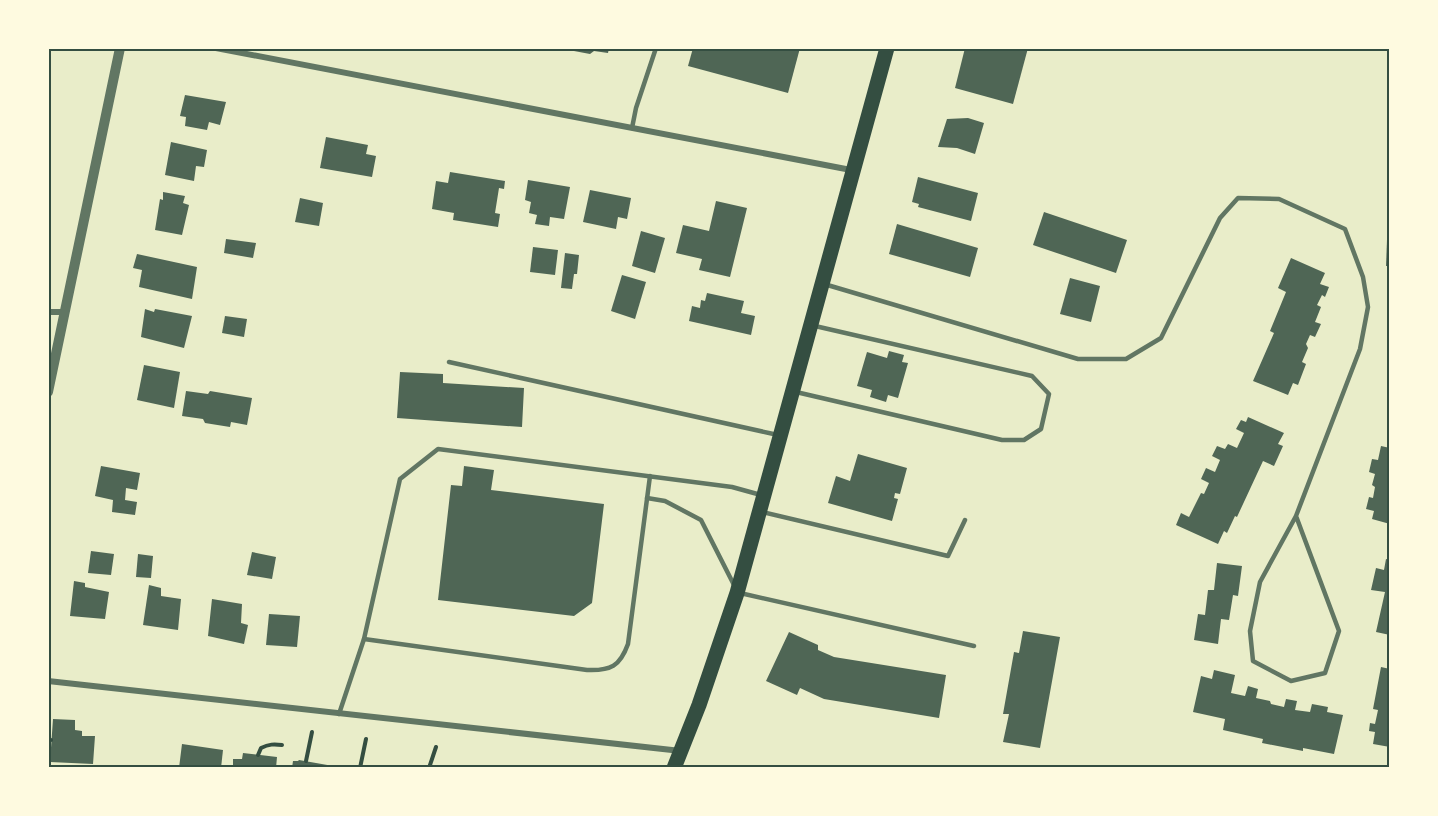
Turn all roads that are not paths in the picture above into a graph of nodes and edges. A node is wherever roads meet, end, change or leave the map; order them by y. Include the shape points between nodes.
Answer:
1 (120, 48) edge
2 (216, 48) edge
3 (656, 48) edge
4 (886, 48) edge
5 (632, 128) junction
6 (852, 170) junction
7 (821, 283) junction
8 (48, 312) edge
9 (64, 312) junction
10 (811, 325) junction
11 (449, 362) dead end
12 (793, 391) junction
13 (48, 392) edge
14 (780, 436) junction
15 (650, 477) junction
16 (764, 496) junction
17 (647, 498) junction
18 (760, 511) junction
19 (1296, 516) junction
20 (966, 520) dead end
21 (737, 593) junction
22 (364, 639) junction
23 (974, 646) dead end
24 (48, 681) edge
25 (339, 714) junction
26 (682, 751) junction
27 (674, 768) edge

1 - 9 street
2 - 5 street
3 - 5 lane
4 - 6 main road
5 - 6 street
6 - 7 main road
7 - 10 main road
7 - 19 lane via 1078,358 1126,358 1161,338 1220,218 1238,198 1279,199 1345,229 1363,278 1368,307 1360,349
8 - 9 street
9 - 13 street
10 - 12 main road
10 - 12 lane via 1032,376 1049,394 1041,429 1024,440 1002,440
11 - 14 lane
12 - 14 main road
14 - 16 main road
15 - 16 lane via 732,487
15 - 17 lane
15 - 22 lane via 438,449 399,478
16 - 18 main road
17 - 21 lane via 665,501 701,520
17 - 22 lane via 628,644 623,658 612,667 587,670
18 - 20 lane via 948,556
18 - 21 main road
19 - 19 lane via 1260,582 1250,631 1253,661 1291,681 1325,673 1339,631
21 - 23 lane
21 - 26 main road
22 - 25 lane
24 - 25 street
25 - 26 street
26 - 27 main road

